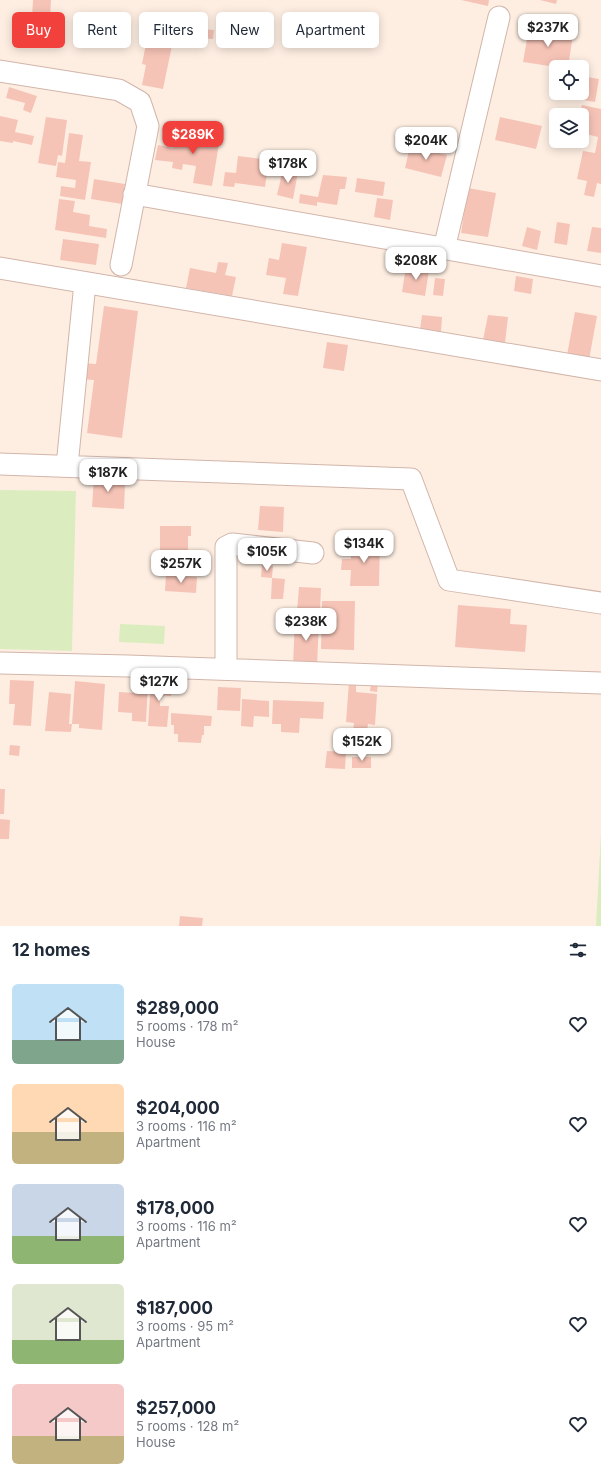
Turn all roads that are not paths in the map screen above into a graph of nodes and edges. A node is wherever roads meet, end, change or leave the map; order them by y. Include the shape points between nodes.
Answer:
1 (499, 17) dead end
2 (0, 71) edge
3 (134, 194) junction
4 (444, 249) junction
5 (121, 265) dead end
6 (0, 268) edge
7 (601, 276) edge
8 (85, 283) junction
9 (601, 370) edge
10 (0, 464) edge
11 (67, 466) junction
12 (313, 553) dead end
13 (601, 603) edge
14 (0, 663) edge
15 (226, 669) junction
16 (601, 683) edge

1 - 4 street
2 - 3 street via 119,90 140,102 148,126
3 - 4 street
3 - 5 street
4 - 7 street
6 - 8 street
8 - 9 street
8 - 11 street
10 - 11 street
11 - 13 street via 411,479 449,580
12 - 15 street via 232,544 226,547
14 - 15 street
15 - 16 street

